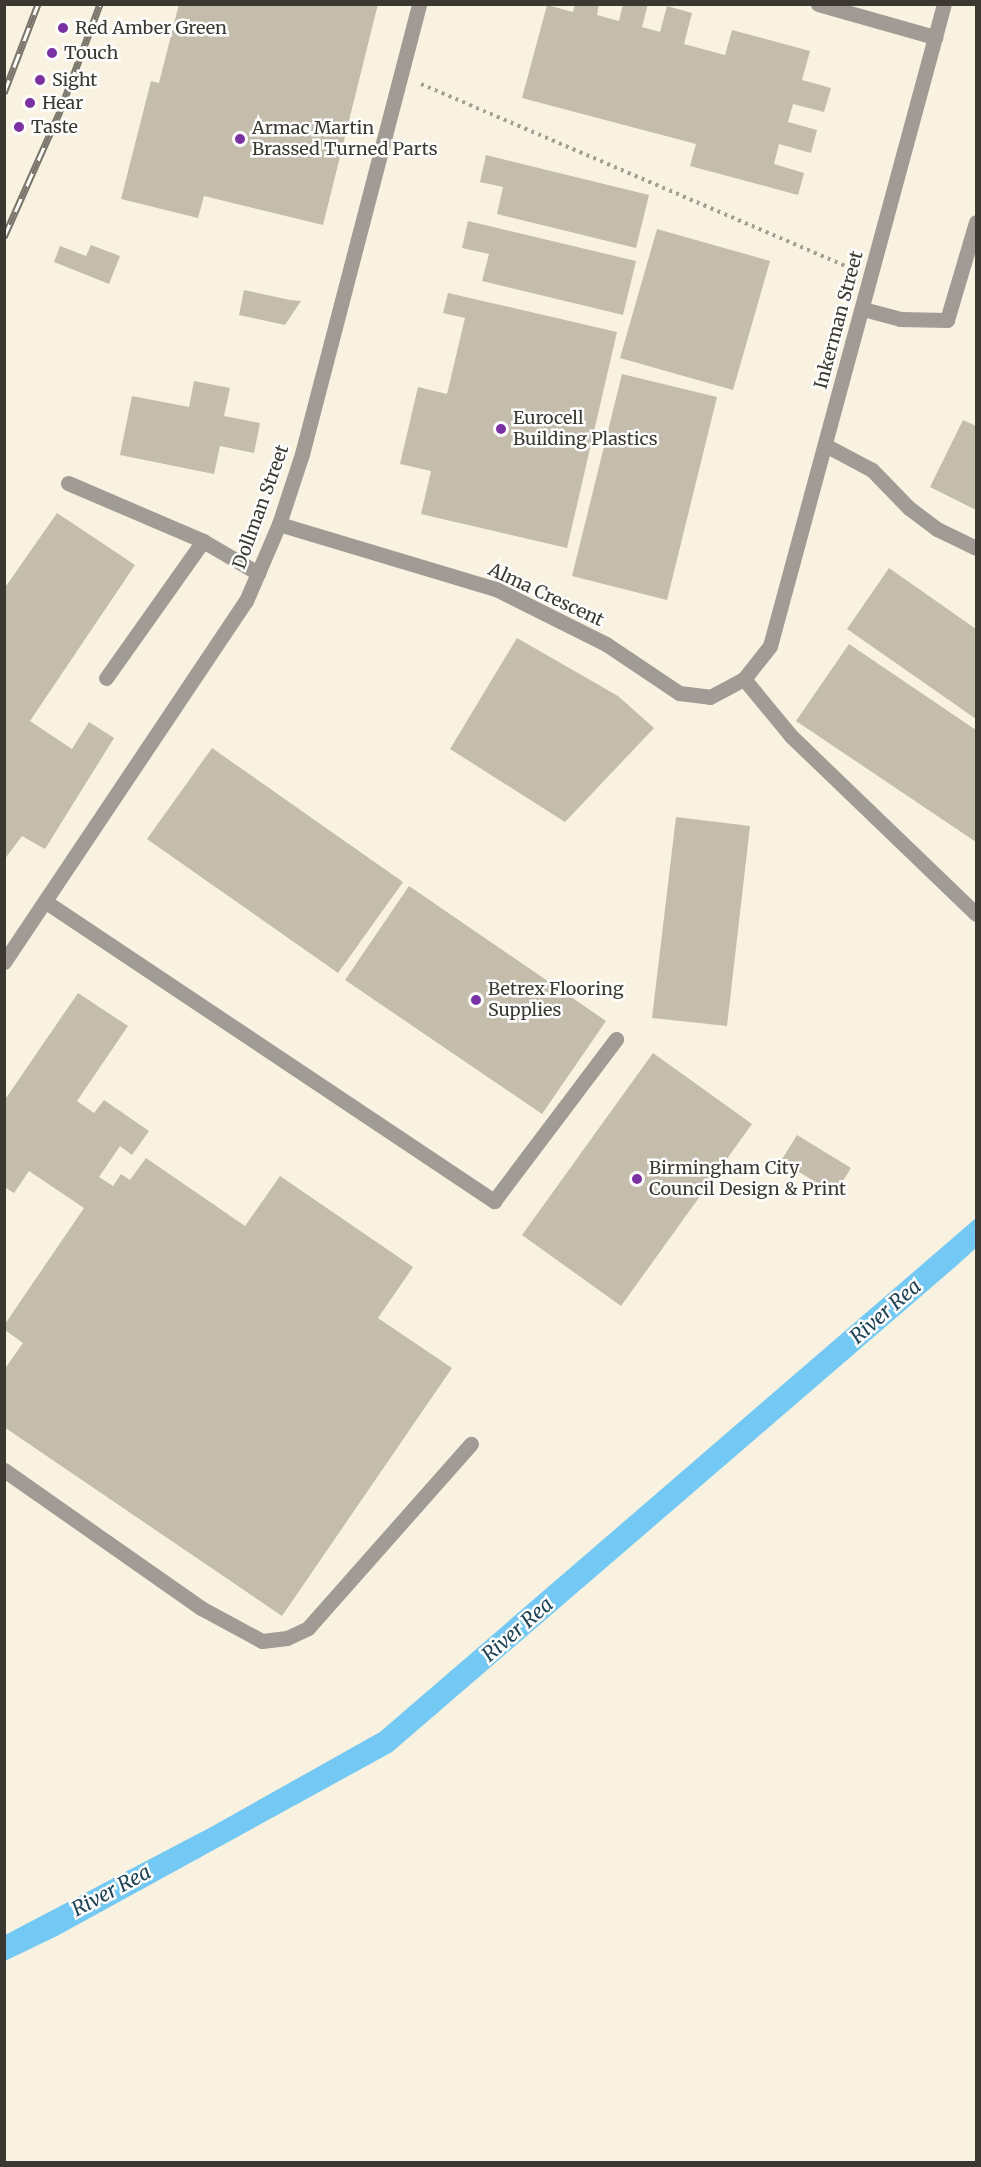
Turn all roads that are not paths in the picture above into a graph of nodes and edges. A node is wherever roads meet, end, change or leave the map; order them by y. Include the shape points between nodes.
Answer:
1 (418, 4) edge
2 (818, 4) edge
3 (944, 4) edge
4 (935, 37) junction
5 (976, 222) edge
6 (863, 309) junction
7 (825, 445) junction
8 (68, 483) dead end
9 (279, 525) junction
10 (203, 541) junction
11 (976, 548) edge
12 (258, 573) junction
13 (770, 646) joint
14 (106, 678) dead end
15 (744, 679) junction
16 (46, 902) junction
17 (976, 914) edge
18 (4, 962) edge
19 (616, 1039) dead end
20 (471, 1444) dead end
21 (4, 1470) edge

1 - 9 street, Dollman Street via 303,454
2 - 4 street
3 - 4 street, Inkerman Street
4 - 6 street, Inkerman Street
5 - 6 street via 947,320 900,319
6 - 7 street, Inkerman Street
7 - 11 street via 872,471 937,529
7 - 13 street, Inkerman Street
8 - 10 street
9 - 12 street, Dollman Street
9 - 15 street, Alma Crescent via 496,589 606,644 679,693 710,697
10 - 12 street
10 - 14 street
12 - 16 street, Dollman Street via 246,601
13 - 15 street, Alma Crescent
15 - 17 street via 790,736
16 - 18 street, Dollman Street
16 - 19 street via 494,1201
20 - 21 street via 308,1628 287,1638 262,1641 201,1608

